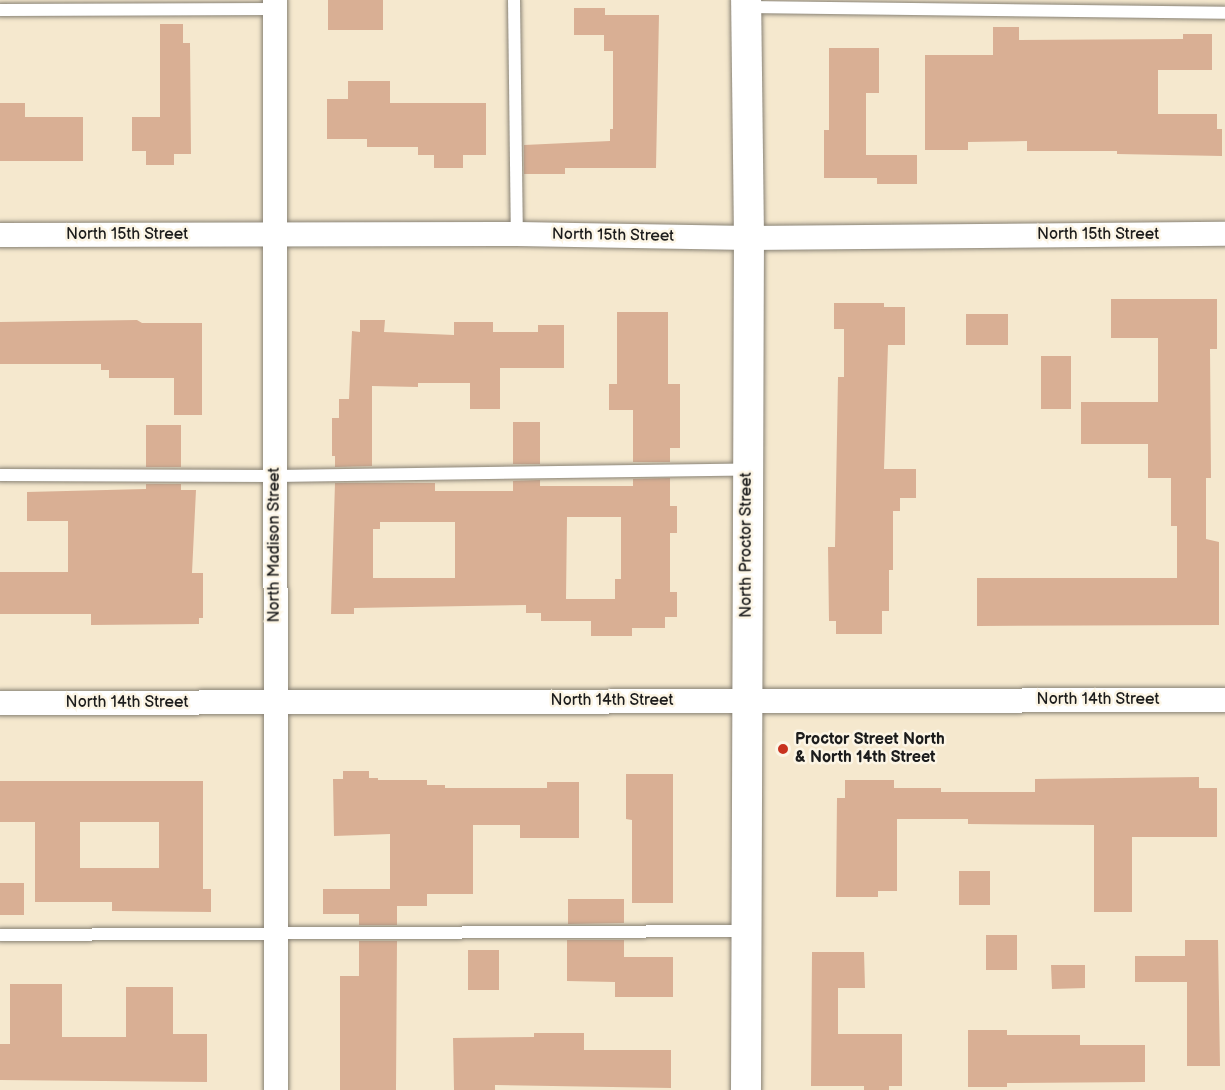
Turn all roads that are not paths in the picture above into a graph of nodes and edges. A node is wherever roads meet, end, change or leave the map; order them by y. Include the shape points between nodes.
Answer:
1 (514, 0) edge
2 (275, 4) edge
3 (746, 4) edge
4 (0, 10) edge
5 (1225, 13) edge
6 (275, 234) junction
7 (517, 234) junction
8 (1225, 234) edge
9 (0, 235) edge
10 (748, 238) junction
11 (747, 469) junction
12 (0, 475) edge
13 (275, 476) junction
14 (747, 700) junction
15 (1225, 700) edge
16 (0, 703) edge
17 (275, 703) junction
18 (748, 931) junction
19 (0, 935) edge
20 (276, 935) junction
21 (276, 1090) edge
22 (746, 1090) edge

1 - 7 lane
2 - 4 lane
2 - 6 street, North Madison Street
3 - 5 lane
3 - 10 street, North Proctor Street
6 - 7 street, North 15th Street
6 - 9 street, North 15th Street
6 - 13 street, North Madison Street
7 - 10 street, North 15th Street
8 - 10 street, North 15th Street
10 - 11 street, North Proctor Street
11 - 13 lane
11 - 14 street, North Proctor Street
12 - 13 lane
13 - 17 street, North Madison Street
14 - 15 street, North 14th Street
14 - 17 street, North 14th Street
14 - 18 street, North Proctor Street
16 - 17 street, North 14th Street
17 - 20 street, North Madison Street
18 - 20 lane
18 - 22 street, North Proctor Street
19 - 20 lane
20 - 21 street, North Madison Street

